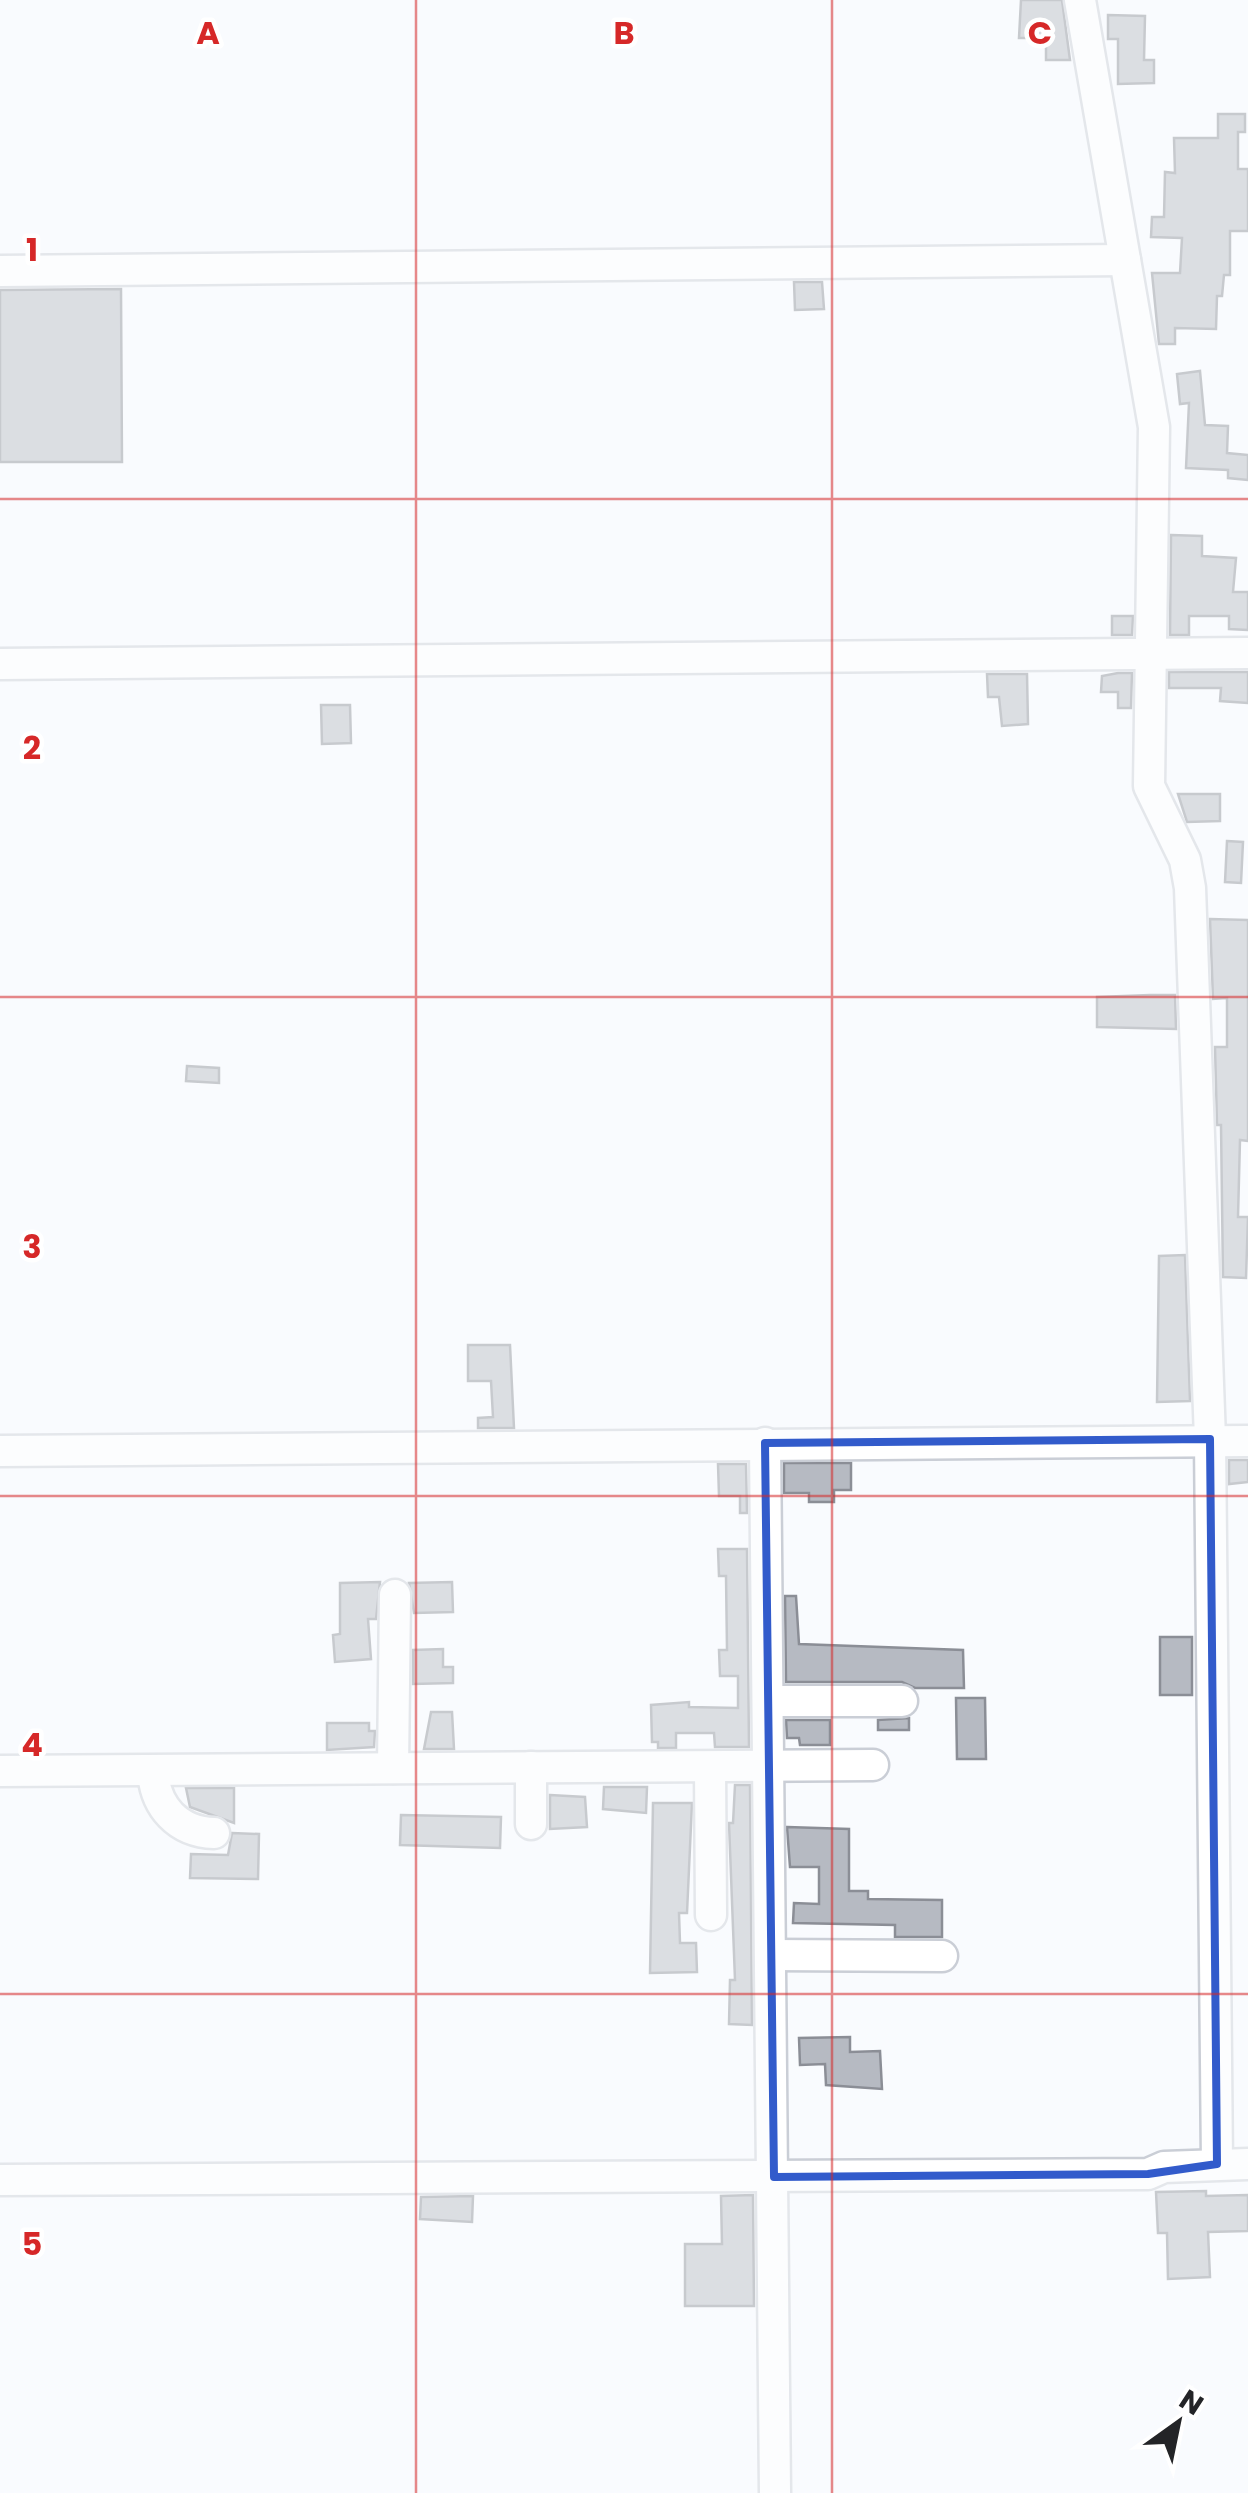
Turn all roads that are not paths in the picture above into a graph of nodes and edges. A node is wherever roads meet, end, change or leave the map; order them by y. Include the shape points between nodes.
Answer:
1 (1080, 0) edge
2 (1125, 260) junction
3 (0, 271) edge
4 (1248, 653) edge
5 (1151, 654) junction
6 (0, 664) edge
7 (1210, 1439) junction
8 (1248, 1441) edge
9 (766, 1443) junction
10 (0, 1451) edge
11 (395, 1595) dead end
12 (770, 1700) junction
13 (902, 1701) dead end
14 (770, 1765) junction
15 (873, 1765) dead end
16 (710, 1766) junction
17 (531, 1767) junction
18 (393, 1768) junction
19 (0, 1771) edge
20 (153, 1771) junction
21 (531, 1824) dead end
22 (214, 1833) dead end
23 (711, 1915) dead end
24 (771, 1954) junction
25 (942, 1956) dead end
26 (1217, 2164) junction
27 (1248, 2164) edge
28 (774, 2176) junction
29 (0, 2180) edge
30 (775, 2493) edge

1 - 2 street
2 - 3 street
2 - 5 street via 1154,427
4 - 5 street
5 - 6 street
5 - 7 street via 1149,786 1185,860 1190,888
7 - 8 street
7 - 9 street
7 - 26 street
9 - 10 street
9 - 12 street
11 - 18 street
12 - 13 street
12 - 14 street
14 - 15 street
14 - 16 street
14 - 24 street
16 - 17 street
16 - 23 street
17 - 18 street
17 - 21 street
18 - 20 street
19 - 20 street
20 - 22 street via 154,1794 178,1825
24 - 25 street
24 - 28 street
26 - 27 street
26 - 28 street via 1148,2174
28 - 29 street
28 - 30 street

